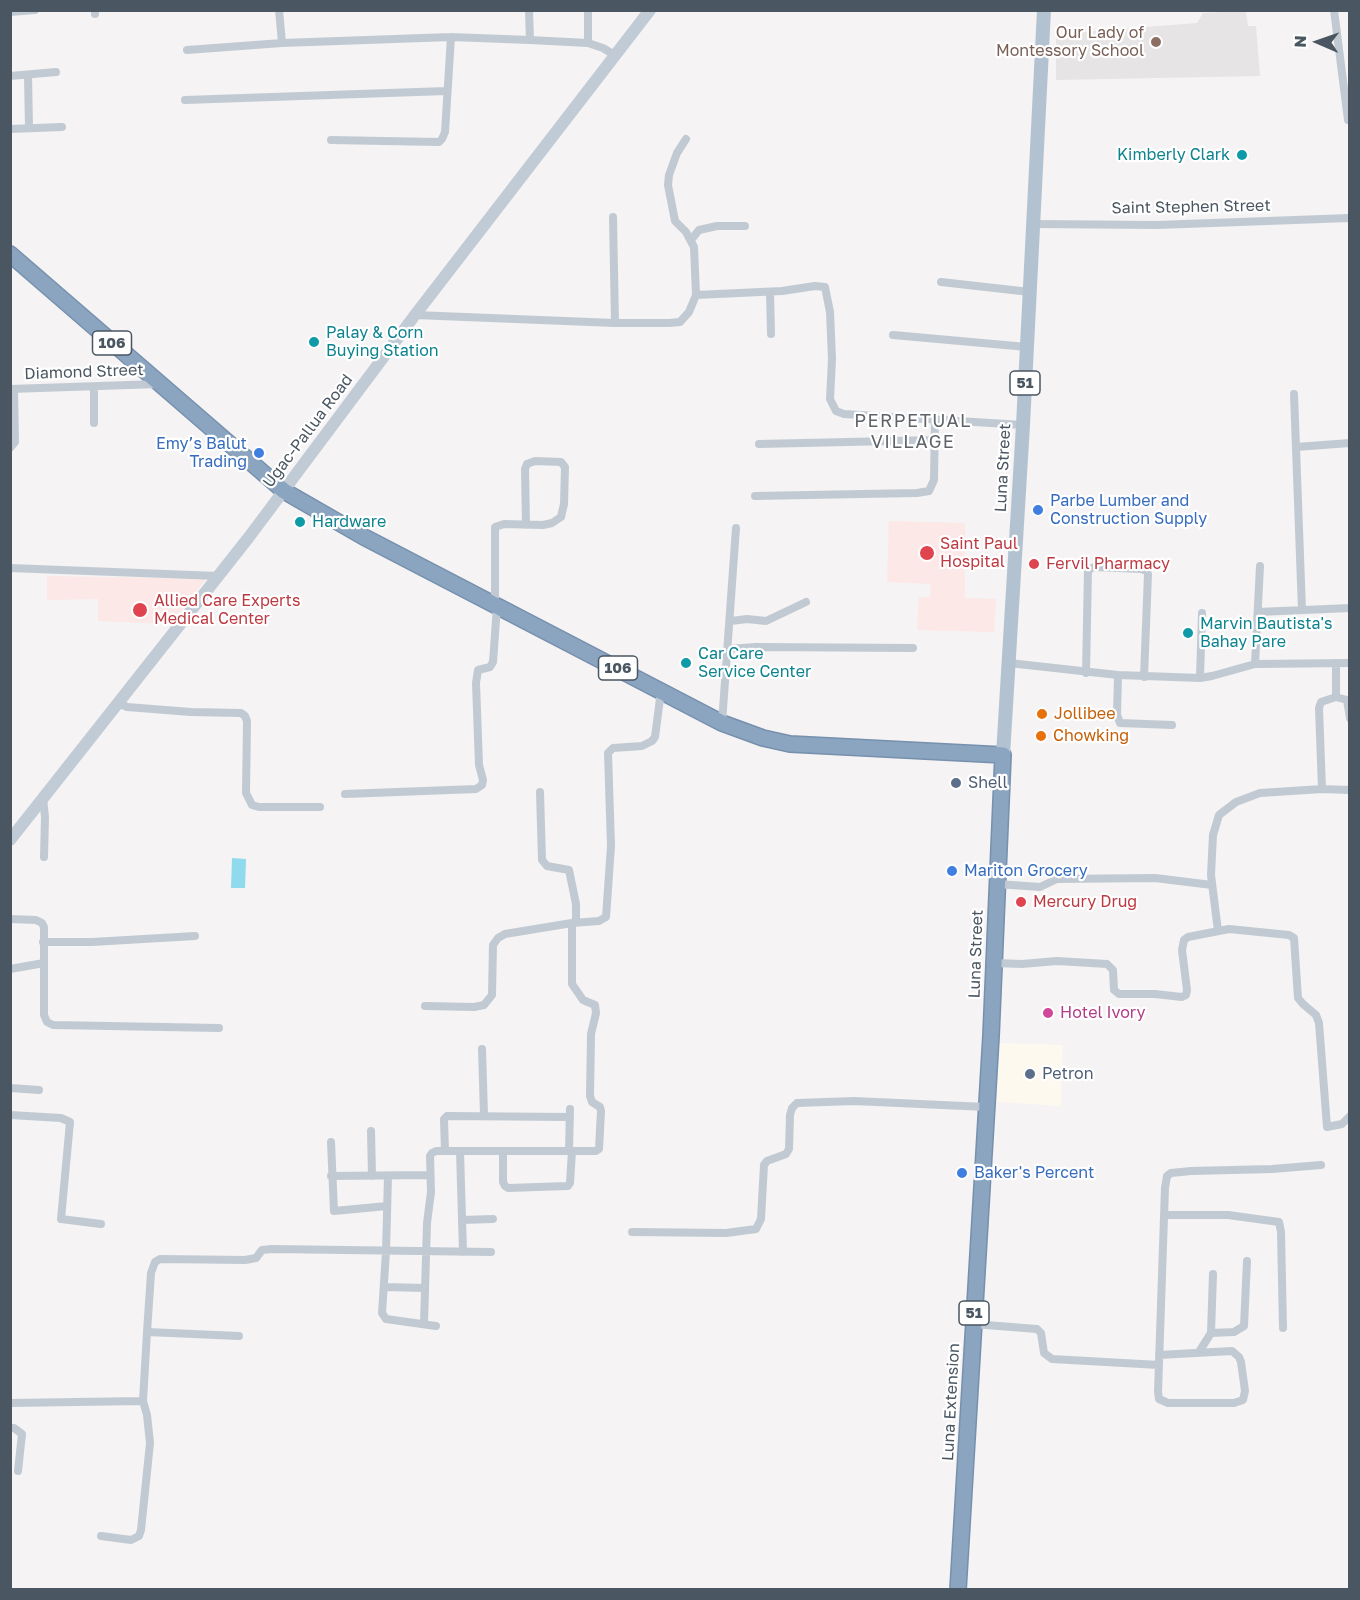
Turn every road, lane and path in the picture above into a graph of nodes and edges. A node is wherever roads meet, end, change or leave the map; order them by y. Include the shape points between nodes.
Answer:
1 (35, 10) edge
2 (279, 10) edge
3 (529, 10) edge
4 (588, 10) edge
5 (650, 10) edge
6 (1044, 10) edge
7 (1334, 10) edge
8 (10, 12) edge
9 (451, 37) junction
10 (530, 40) junction
11 (282, 43) junction
12 (588, 43) junction
13 (187, 50) dead end
14 (616, 56) junction
15 (57, 72) dead end
16 (28, 75) junction
17 (10, 76) edge
18 (446, 91) junction
19 (184, 100) dead end
20 (1348, 120) edge
21 (62, 127) dead end
22 (29, 128) junction
23 (10, 129) edge
24 (332, 140) dead end
25 (686, 140) dead end
26 (613, 217) dead end
27 (1350, 218) edge
28 (1033, 224) junction
29 (745, 226) dead end
30 (691, 240) junction
31 (10, 254) edge
32 (941, 282) dead end
33 (770, 292) junction
34 (1030, 292) junction
35 (696, 295) junction
36 (415, 315) junction
37 (615, 323) junction
38 (771, 334) dead end
39 (893, 335) dead end
40 (1027, 347) junction
41 (159, 384) junction
42 (94, 387) junction
43 (12, 389) edge
44 (1294, 394) dead end
45 (935, 418) junction
46 (94, 423) dead end
47 (1023, 425) junction
48 (935, 440) junction
49 (1350, 443) edge
50 (759, 444) dead end
51 (1296, 447) junction
52 (10, 448) edge
53 (284, 491) junction
54 (755, 496) dead end
55 (526, 525) junction
56 (736, 528) dead end
57 (1260, 566) dead end
58 (10, 568) edge
59 (218, 576) junction
60 (806, 602) dead end
61 (496, 605) junction
62 (1350, 608) edge
63 (1302, 610) junction
64 (1258, 612) junction
65 (1202, 613) dead end
66 (731, 621) junction
67 (913, 648) dead end
68 (728, 649) junction
69 (1009, 663) junction
70 (1336, 663) junction
71 (1350, 663) edge
72 (1255, 664) junction
73 (1086, 673) junction
74 (1118, 675) junction
75 (1144, 677) junction
76 (1200, 678) junction
77 (661, 691) junction
78 (1336, 698) junction
79 (118, 704) junction
80 (1350, 718) edge
81 (722, 723) junction
82 (1172, 725) dead end
83 (1003, 755) junction
84 (1322, 789) junction
85 (1350, 790) edge
86 (540, 792) dead end
87 (345, 794) dead end
88 (43, 798) junction
89 (320, 807) dead end
90 (16, 826) edge
91 (10, 840) edge
92 (44, 857) dead end
93 (997, 884) junction
94 (1212, 885) junction
95 (10, 919) edge
96 (574, 923) junction
97 (1218, 931) junction
98 (195, 936) dead end
99 (44, 942) junction
100 (44, 963) junction
101 (994, 963) junction
102 (10, 969) edge
103 (424, 1005) dead end
104 (219, 1028) dead end
105 (991, 1036) joint
106 (482, 1049) dead end
107 (10, 1088) edge
108 (39, 1090) dead end
109 (986, 1107) junction
110 (10, 1115) edge
111 (484, 1115) junction
112 (1350, 1116) edge
113 (370, 1131) dead end
114 (331, 1142) dead end
115 (445, 1151) junction
116 (459, 1151) junction
117 (503, 1151) junction
118 (571, 1151) junction
119 (1321, 1165) dead end
120 (430, 1175) junction
121 (332, 1176) junction
122 (372, 1176) junction
123 (388, 1176) junction
124 (387, 1206) junction
125 (1164, 1215) junction
126 (462, 1220) junction
127 (493, 1220) dead end
128 (101, 1224) dead end
129 (632, 1232) dead end
130 (386, 1252) junction
131 (426, 1252) junction
132 (463, 1252) junction
133 (491, 1252) dead end
134 (1247, 1261) dead end
135 (1213, 1274) dead end
136 (384, 1287) junction
137 (425, 1288) junction
138 (424, 1324) junction
139 (973, 1324) junction
140 (436, 1326) dead end
141 (1283, 1329) dead end
142 (147, 1332) junction
143 (1211, 1333) junction
144 (239, 1336) dead end
145 (1199, 1352) junction
146 (1159, 1355) junction
147 (1159, 1365) junction
148 (142, 1401) junction
149 (10, 1403) edge
150 (10, 1428) edge
151 (18, 1472) dead end
152 (101, 1536) dead end
153 (958, 1590) edge

1 - 8 street
2 - 11 street
3 - 10 street
4 - 12 street
5 - 14 street, Ugac-Pallua Road
6 - 28 main road, Luna Street / 51
7 - 20 street
9 - 10 street
9 - 11 street
9 - 18 street
10 - 12 street
11 - 13 street
12 - 14 street
14 - 36 street, Ugac-Pallua Road
15 - 16 street
16 - 17 street
16 - 22 street
18 - 19 street
18 - 24 street via 445,132 439,142
21 - 22 street
22 - 23 street
25 - 30 street via 677,153 668,185 675,221
26 - 37 street
27 - 28 street, Saint Stephen Street via 1157,225
28 - 34 main road, Luna Street / 51
29 - 30 street via 699,230
30 - 35 street
31 - 41 highway, 106
32 - 34 street
33 - 35 street
33 - 38 street
33 - 45 street via 825,287 831,321 830,399 836,411 877,417
34 - 40 main road, Luna Street / 51
35 - 37 street via 680,322
36 - 37 street
36 - 53 street, Ugac-Pallua Road
39 - 40 street
40 - 47 main road, Luna Street / 51
41 - 42 street, Diamond Street
41 - 53 highway, 106
42 - 43 street, Diamond Street
42 - 46 street
43 - 52 street via 15,442
44 - 51 street
45 - 47 street
45 - 48 street
47 - 69 main road, Luna Street / 51
48 - 50 street
48 - 54 street via 934,480 929,491
49 - 51 street
51 - 63 street
53 - 59 street, Ugac-Pallua Road
53 - 61 highway, 106
55 - 55 street via 552,523 561,517 565,467 561,462 527,464
55 - 61 street via 499,525 494,530
56 - 66 street
57 - 64 street
58 - 59 street
59 - 79 street, Ugac-Pallua Road
60 - 66 street via 766,621
61 - 77 highway, 106
61 - 87 street via 493,662 478,670 476,683 482,785 476,789
62 - 63 street
63 - 64 street
64 - 72 street
65 - 76 street
66 - 68 street
67 - 68 street
68 - 81 street
69 - 73 street
69 - 83 main road, Luna Street / 51
70 - 71 street
70 - 72 street
70 - 78 street
72 - 76 street
73 - 74 street
73 - 75 street via 1088,570 1141,569 1148,574
74 - 75 street
74 - 82 street via 1120,723
75 - 76 street
77 - 81 highway, 106
77 - 96 street via 652,741 642,746 613,748 608,753 611,846 607,914 603,920
78 - 80 street via 1347,700
78 - 84 street via 1320,704
79 - 88 street, Ugac-Pallua Road
79 - 89 street via 242,713 247,721 246,793 252,805
81 - 83 highway, 106 via 790,744
83 - 93 highway, Luna Street / 51
84 - 85 street
84 - 94 street via 1260,793 1226,808 1215,824
86 - 96 street via 542,860 547,866 569,870 576,904
88 - 90 street, Ugac-Pallua Road
88 - 92 street
90 - 91 street, Ugac-Pallua Road
93 - 94 street via 1040,886 1058,879 1155,878
93 - 101 highway, Luna Street / 51
94 - 97 street
95 - 99 street via 42,923
96 - 103 street via 498,938 493,945 492,995 484,1005
96 - 118 street via 572,984 583,1000 595,1005 590,1096 601,1111 599,1149
97 - 101 street via 1184,940 1187,990 1182,997 1119,994 1114,990 1113,970 1107,964
97 - 112 street via 1268,932 1294,938 1298,998 1319,1023 1328,1127 1342,1124
98 - 99 street
99 - 100 street
100 - 102 street
100 - 104 street via 44,1015 53,1025
101 - 105 highway, Luna Street / 51
105 - 109 highway, Luna Extension / 51
106 - 111 street
107 - 108 street
109 - 129 street via 854,1101 797,1103 790,1114 789,1149 764,1165 761,1219 756,1229 726,1233
109 - 139 highway, Luna Extension / 51
110 - 128 street via 62,1118 70,1122 61,1219
111 - 115 street via 447,1116
111 - 118 street via 570,1113
113 - 122 street
114 - 121 street
115 - 116 street
115 - 120 street via 430,1156
116 - 117 street
116 - 126 street
117 - 118 street
117 - 118 street via 503,1182 508,1188 568,1186
119 - 125 street via 1171,1173 1165,1182
120 - 123 street
120 - 131 street
121 - 122 street
121 - 124 street via 334,1211
122 - 123 street
123 - 124 street
124 - 130 street
125 - 141 street via 1228,1215 1279,1222
125 - 146 street
126 - 127 street
126 - 132 street
130 - 131 street
130 - 136 street
130 - 142 street via 272,1249 262,1250 250,1260 160,1259 151,1273
131 - 132 street
131 - 137 street
132 - 133 street
134 - 143 street via 1244,1326 1234,1332
135 - 143 street
136 - 137 street
136 - 138 street via 386,1319
137 - 138 street
138 - 140 street
139 - 147 street via 1037,1329 1044,1353 1052,1359
139 - 153 highway, Luna Extension / 51
142 - 144 street
142 - 148 street
143 - 145 street
145 - 146 street
145 - 147 street via 1228,1351 1239,1357 1243,1400 1162,1402 1158,1392
146 - 147 street
148 - 149 street
148 - 152 street via 150,1443 139,1536 131,1540
150 - 151 street via 22,1434

